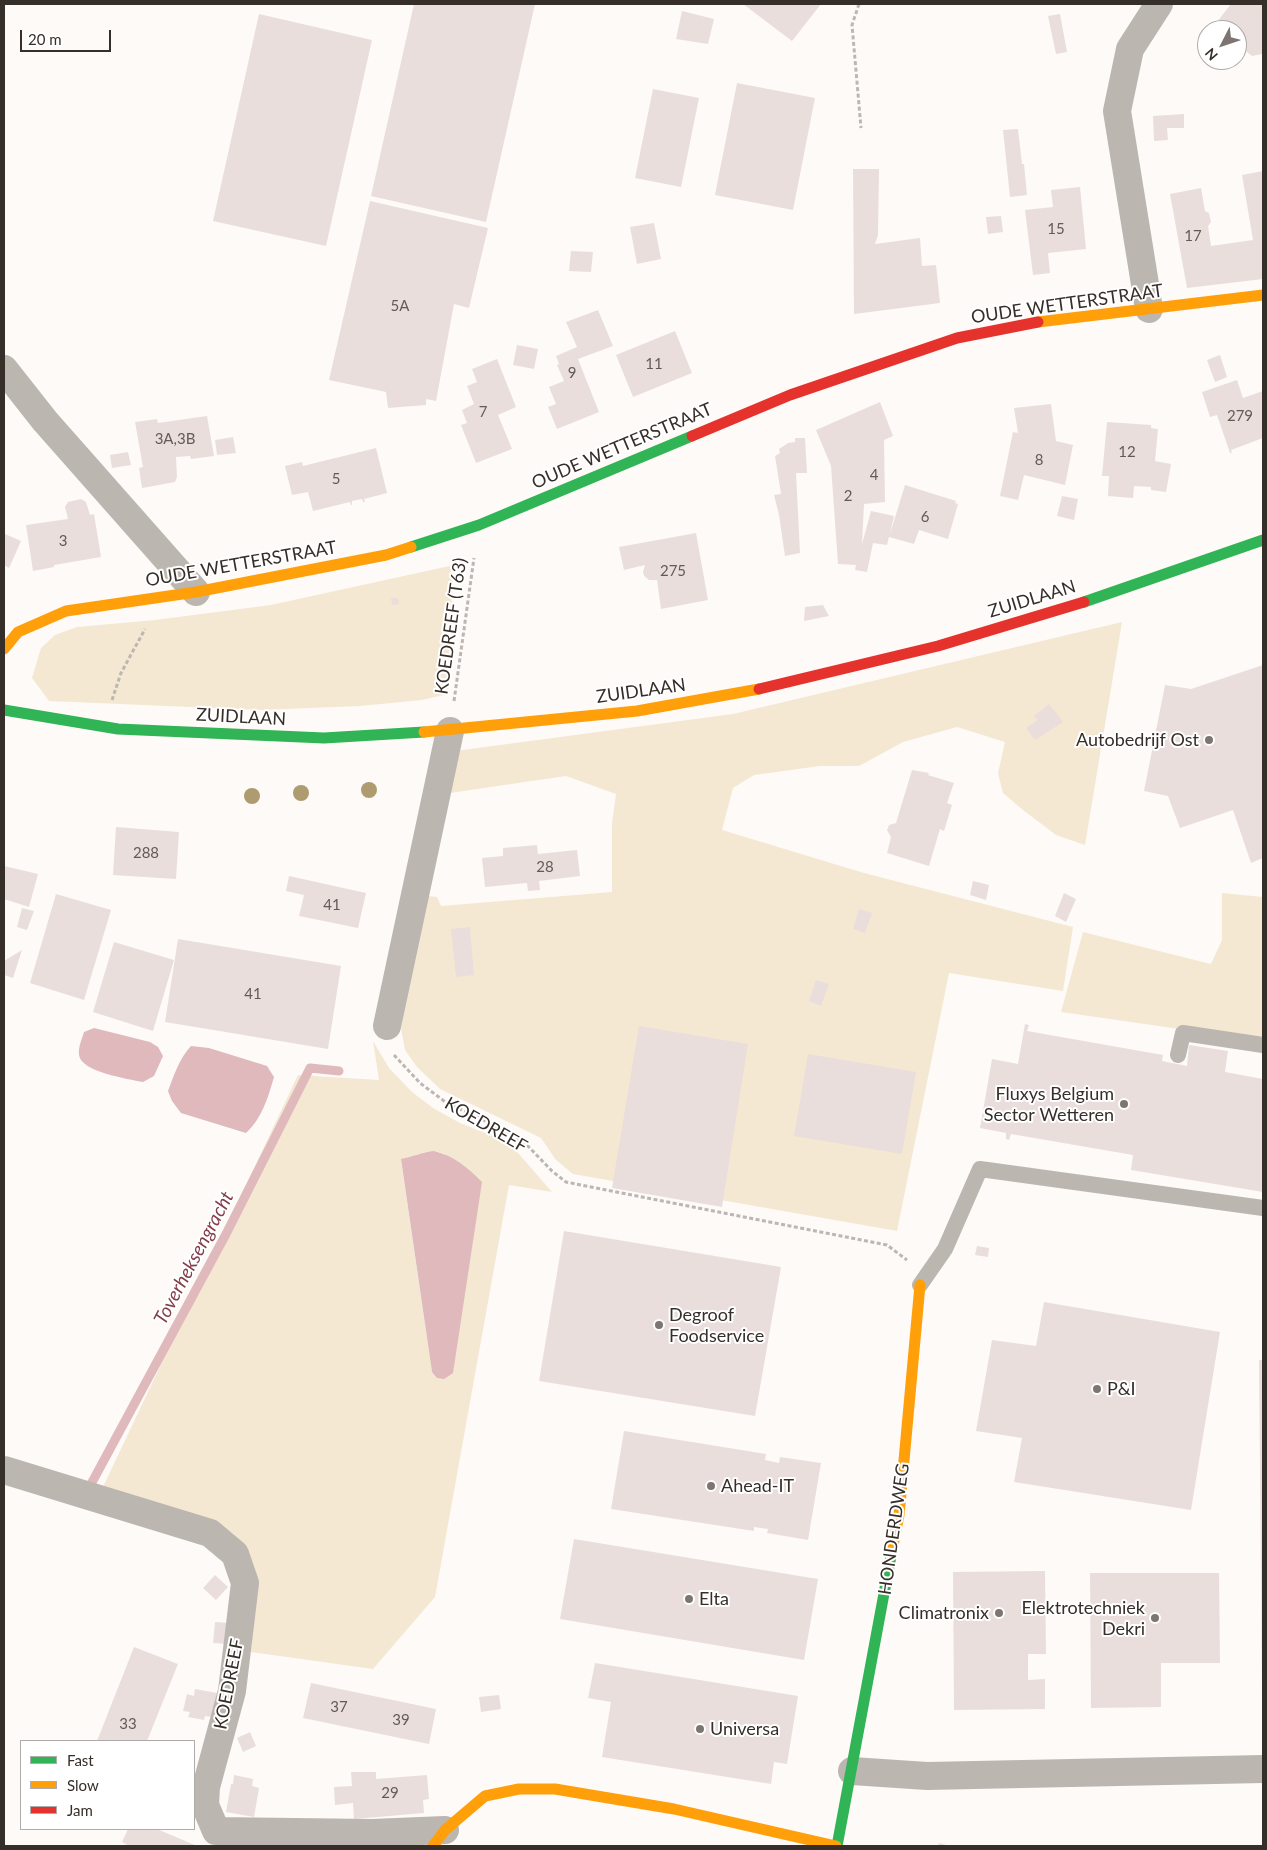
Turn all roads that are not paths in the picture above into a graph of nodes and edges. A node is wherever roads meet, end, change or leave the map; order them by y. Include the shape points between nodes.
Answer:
1 (1159, 4) edge
2 (1263, 295) edge
3 (1149, 309) junction
4 (4, 369) edge
5 (1263, 540) edge
6 (196, 592) junction
7 (4, 649) edge
8 (4, 710) edge
9 (450, 731) junction
10 (387, 1026) road end
11 (1263, 1045) edge
12 (1178, 1055) dead end
13 (1263, 1208) edge
14 (920, 1285) joint
15 (4, 1470) edge
16 (1263, 1770) edge
17 (852, 1771) junction
18 (439, 1838) edge

1 - 3 street via 1130,49 1116,111
2 - 3 street, OUDE WETTERSTRAAT
3 - 6 street, OUDE WETTERSTRAAT via 1059,319 957,338 790,395 479,525 386,555
4 - 6 street via 45,421
5 - 9 street, ZUIDLAAN via 1092,600 938,646 775,686 637,711
6 - 7 street, OUDE WETTERSTRAAT via 66,611 18,632
8 - 9 street, ZUIDLAAN via 118,729 324,738
9 - 10 street
11 - 12 lane via 1183,1033
13 - 14 lane via 980,1169 945,1249
14 - 17 street, HONDERDWEG via 899,1515
15 - 18 street, KOEDREEF via 210,1533 235,1554 245,1583 233,1681 206,1787 205,1805 216,1831
16 - 17 street via 927,1776
17 - 18 street, HONDERDWEG via 837,1846 674,1809 554,1789 519,1789 485,1796

